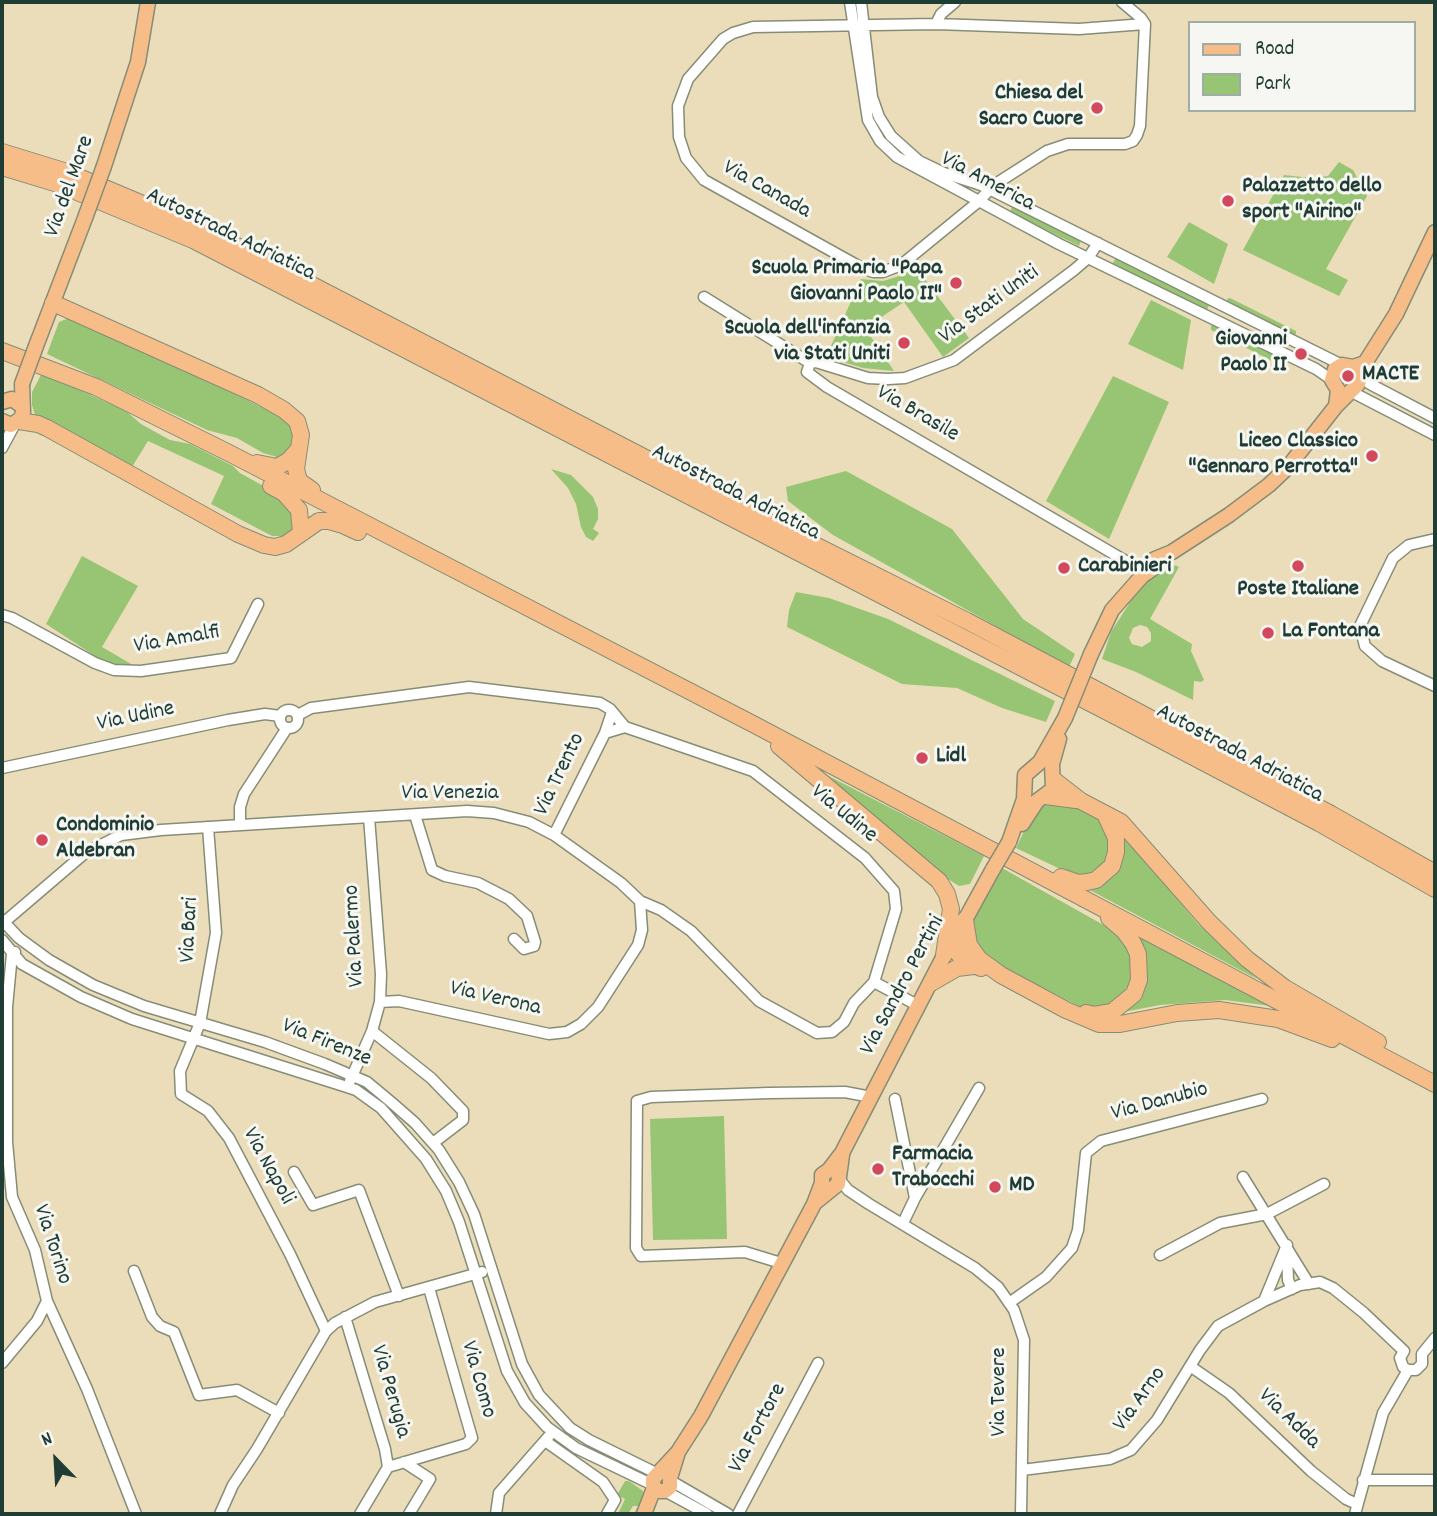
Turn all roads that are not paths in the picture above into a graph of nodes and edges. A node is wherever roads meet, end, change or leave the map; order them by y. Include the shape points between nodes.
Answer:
1 (148, 2) edge
2 (850, 2) edge
3 (861, 2) edge
4 (955, 2) edge
5 (1122, 2) edge
6 (936, 24) junction
7 (1145, 24) junction
8 (857, 25) junction
9 (2, 152) edge
10 (2, 167) edge
11 (984, 196) junction
12 (1435, 232) edge
13 (1098, 243) junction
14 (1088, 258) junction
15 (704, 298) dead end
16 (53, 303) junction
17 (1217, 304) junction
18 (1210, 318) junction
19 (1297, 344) junction
20 (2, 351) edge
21 (1293, 358) junction
22 (810, 363) junction
23 (1355, 368) junction
24 (1340, 387) junction
25 (11, 409) edge
26 (1435, 418) edge
27 (1435, 435) edge
28 (2, 448) edge
29 (297, 451) junction
30 (229, 453) junction
31 (344, 514) junction
32 (301, 533) junction
33 (1435, 539) edge
34 (400, 542) junction
35 (1139, 574) junction
36 (258, 604) dead end
37 (2, 615) edge
38 (1435, 686) edge
39 (612, 712) junction
40 (298, 715) junction
41 (280, 716) junction
42 (1065, 720) junction
43 (752, 724) junction
44 (625, 727) junction
45 (287, 728) junction
46 (605, 733) junction
47 (2, 768) edge
48 (1032, 769) junction
49 (1053, 777) junction
50 (1026, 790) junction
51 (1044, 796) junction
52 (1081, 801) junction
53 (1105, 814) junction
54 (415, 815) junction
55 (369, 817) junction
56 (240, 825) junction
57 (208, 827) junction
58 (554, 835) junction
59 (1009, 842) junction
60 (1028, 869) junction
61 (1435, 873) edge
62 (1060, 886) junction
63 (1435, 889) edge
64 (640, 901) junction
65 (965, 920) junction
66 (3, 922) edge
67 (514, 939) dead end
68 (954, 939) junction
69 (2, 940) edge
70 (32, 948) junction
71 (12, 954) junction
72 (944, 955) junction
73 (22, 964) junction
74 (974, 966) junction
75 (11, 973) junction
76 (1001, 975) junction
77 (874, 982) junction
78 (931, 983) junction
79 (380, 1002) junction
80 (919, 1006) junction
81 (1066, 1010) junction
82 (372, 1031) junction
83 (197, 1032) junction
84 (353, 1076) junction
85 (1435, 1084) edge
86 (347, 1087) junction
87 (979, 1088) dead end
88 (871, 1097) junction
89 (895, 1098) dead end
90 (1262, 1099) dead end
91 (433, 1143) junction
92 (294, 1172) dead end
93 (1243, 1177) dead end
94 (834, 1182) junction
95 (1324, 1184) dead end
96 (915, 1198) junction
97 (1267, 1214) junction
98 (903, 1223) junction
99 (1287, 1245) junction
100 (1160, 1255) dead end
101 (781, 1263) junction
102 (492, 1269) junction
103 (134, 1271) dead end
104 (475, 1275) junction
105 (1309, 1284) junction
106 (429, 1287) junction
107 (1292, 1289) junction
108 (399, 1296) junction
109 (47, 1301) junction
110 (1264, 1301) junction
111 (1009, 1303) junction
112 (345, 1317) junction
113 (327, 1331) junction
114 (1435, 1338) edge
115 (1404, 1351) junction
116 (1422, 1354) junction
117 (2, 1363) edge
118 (818, 1363) dead end
119 (1190, 1366) junction
120 (1408, 1370) junction
121 (279, 1413) junction
122 (553, 1432) junction
123 (545, 1441) junction
124 (404, 1462) junction
125 (388, 1467) junction
126 (1022, 1470) junction
127 (1363, 1480) junction
128 (1435, 1480) edge
129 (662, 1483) junction
130 (1356, 1509) edge
131 (645, 1512) edge
132 (136, 1514) edge
133 (220, 1514) edge
134 (360, 1514) edge
135 (409, 1514) edge
136 (496, 1514) edge
137 (607, 1514) edge
138 (707, 1514) edge
139 (728, 1514) edge
140 (738, 1514) edge
141 (1021, 1514) edge

1 - 16 main road, Via del Mare, bridge via 138,62
2 - 8 street, Via America
3 - 8 street, Via America
4 - 6 street
5 - 7 street
6 - 7 street, Via Canada via 1079,29
6 - 8 street, Via Canada
7 - 11 street, Via Canada via 1139,127 1133,141 1056,147
8 - 11 street, Via America via 872,97 891,136 919,161
8 - 11 street, Via America via 868,120 880,141 897,157
8 - 11 street, Via Canada via 753,27 723,39 688,79 678,106 679,137 692,168 704,180 873,272 901,265
9 - 61 highway, Autostrada Adriatica via 67,172 212,233 967,621
10 - 63 highway, Autostrada Adriatica via 58,184 193,240 1121,719
11 - 13 street, Via America
11 - 14 street, Via America
12 - 23 main road via 1396,314
13 - 14 street, Via Stati Uniti
13 - 17 street, Via America
14 - 18 street, Via America
14 - 22 street, Via Stati Uniti via 954,360 929,370 905,378 868,378
15 - 22 street, Via Brasile
16 - 25 main road, Via del Mare, bridge
16 - 29 highway via 284,410 297,421 301,435
17 - 18 street
17 - 19 street, Via America
18 - 21 street, Via America
19 - 21 street
19 - 23 street, Via America
20 - 30 highway via 96,387
21 - 24 street, Via America
22 - 35 street, Via Brasile via 807,372 819,382
23 - 24 main road via 1356,387
23 - 24 main road via 1335,369
23 - 26 street, Via America via 1385,393
24 - 27 street, Via America
24 - 35 main road via 1336,406 1269,485
25 - 28 street, Via del Mare
25 - 32 highway via 251,541 275,547
29 - 30 highway via 277,467
29 - 31 highway via 299,481 334,502
30 - 31 highway
30 - 32 highway via 242,471 293,502 299,510
31 - 34 highway
32 - 34 highway via 319,521 329,521 383,544
33 - 38 street via 1409,545 1393,558 1360,626 1365,646 1382,661
34 - 43 highway
35 - 42 main road, Via Sandro Pertini, bridge via 1100,632
36 - 37 street, Via Amalfi via 231,657 141,671 114,670 95,663
39 - 40 street, Via Udine via 600,703 469,687 311,708
39 - 44 street, Via Udine
39 - 46 street
40 - 41 street, Via Udine via 290,709
40 - 45 street via 296,726
41 - 45 street
41 - 47 street, Via Udine via 228,720
42 - 48 main road, Via Sandro Pertini
42 - 49 main road, Via Sandro Pertini
43 - 60 highway
43 - 72 highway via 939,881 951,909
44 - 46 street
44 - 77 street, Via Udine via 753,771 865,858 894,891 896,909
45 - 56 street via 244,794
46 - 58 street, Via Trento
48 - 49 main road via 1046,768
48 - 50 main road, Via Sandro Pertini via 1024,780
49 - 51 main road, Via Sandro Pertini via 1053,789
49 - 52 highway
50 - 51 main road via 1032,796
50 - 59 main road, Via Sandro Pertini
51 - 52 highway
51 - 59 main road, Via Sandro Pertini
52 - 53 highway
53 - 60 highway via 1117,845 1114,859 1096,880 1078,883 1041,868
53 - 85 highway via 1132,832 1247,959 1286,988 1403,1057
54 - 55 street, Via Venezia
54 - 58 street, Via Venezia via 494,813 529,822
54 - 67 street via 432,870 478,883 509,899 527,916 534,946 524,949
55 - 56 street, Via Venezia
55 - 79 street, Via Palermo
56 - 57 street, Via Venezia
57 - 66 street, Via Venezia via 132,833 103,843
57 - 83 street, Via Bari via 216,933
58 - 64 street, Via Venezia
59 - 65 main road, Via Sandro Pertini, bridge
60 - 62 highway
62 - 81 highway via 1114,921 1133,943 1139,966 1134,994 1112,1012 1094,1015
62 - 85 highway
64 - 77 street, Via Venezia via 691,931 759,1002 817,1032 832,1032 844,1022
64 - 79 street, Via Verona via 638,945 598,1007 567,1032 549,1034 399,1001
65 - 68 main road, Via Sandro Pertini
65 - 76 highway via 974,954
66 - 70 street, Via Firenze
68 - 72 main road, Via Sandro Pertini
68 - 74 highway via 961,957
69 - 71 street, Via Firenze
70 - 71 street via 23,945
70 - 73 street via 33,959
70 - 83 street, Via Firenze via 93,985
71 - 73 street, Via Firenze
71 - 75 street, Via Torino
72 - 78 main road, Via Sandro Pertini
73 - 75 street
73 - 83 street, Via Firenze via 132,1019
74 - 76 highway
74 - 78 highway via 957,968
75 - 109 street, Via Torino via 7,1007 12,1197 35,1250
76 - 81 highway
77 - 80 street
78 - 80 main road, Via Sandro Pertini
79 - 82 street, Via Palermo
80 - 88 main road, Via Sandro Pertini
81 - 85 highway via 1099,1024 1219,1010 1278,1019
82 - 84 street, Via Palermo
82 - 91 street via 431,1078 463,1111 463,1120
83 - 84 street, Via Firenze via 265,1042
83 - 86 street, Via Firenze
83 - 113 street, Via Napoli via 180,1071 181,1094 208,1111 229,1138
84 - 86 street, Via Palermo
84 - 91 street, Via Firenze via 375,1088
86 - 104 street, Via Firenze via 381,1108 426,1159 446,1191
87 - 96 street
88 - 94 main road, Via Sandro Pertini via 842,1153
88 - 101 street via 845,1092 769,1093 637,1101 635,1248 641,1256 745,1252
89 - 96 street
90 - 111 street, Via Danubio via 1101,1141 1086,1153 1072,1248 1046,1277
91 - 102 street, Via Firenze via 469,1203
92 - 108 street via 313,1205 359,1190
93 - 97 street
94 - 98 street, Via Tevere
94 - 101 main road via 814,1205
95 - 97 street
96 - 98 street
97 - 99 street
97 - 100 street via 1220,1223
98 - 111 street, Via Tevere via 975,1268
99 - 105 street
99 - 107 street
99 - 110 street
101 - 129 main road
102 - 104 street
102 - 129 street, Via Firenze via 522,1364 539,1395 570,1428
103 - 121 street via 152,1317 173,1332 198,1395 237,1390
104 - 106 street
104 - 122 street, Via Firenze via 507,1371 526,1403
105 - 107 street, Via Arno
105 - 115 street via 1320,1282 1333,1288
106 - 108 street
106 - 124 street, Via Como via 472,1438 466,1444
107 - 110 street, Via Arno
108 - 112 street
109 - 117 street via 37,1321
109 - 132 street, Via Torino
110 - 119 street, Via Arno via 1218,1326
111 - 126 street, Via Tevere via 1024,1340
112 - 113 street
112 - 125 street, Via Perugia
113 - 121 street
114 - 116 street
115 - 116 street via 1413,1348
115 - 120 street via 1400,1361
116 - 120 street via 1421,1367
118 - 140 street, Via Fortore
119 - 126 street, Via Arno via 1157,1420 1131,1450 1110,1459
119 - 130 street, Via Adda via 1229,1393
120 - 127 street via 1383,1413
121 - 133 street
122 - 123 street
122 - 129 street, Via Firenze via 576,1448
123 - 136 street via 499,1493
123 - 137 street via 603,1482 615,1500
124 - 125 street, Via Como
124 - 135 street via 430,1479
125 - 134 street, Via Perugia
126 - 141 street, Via Tevere
127 - 128 street
127 - 130 street
129 - 131 main road
129 - 138 street
129 - 139 street

